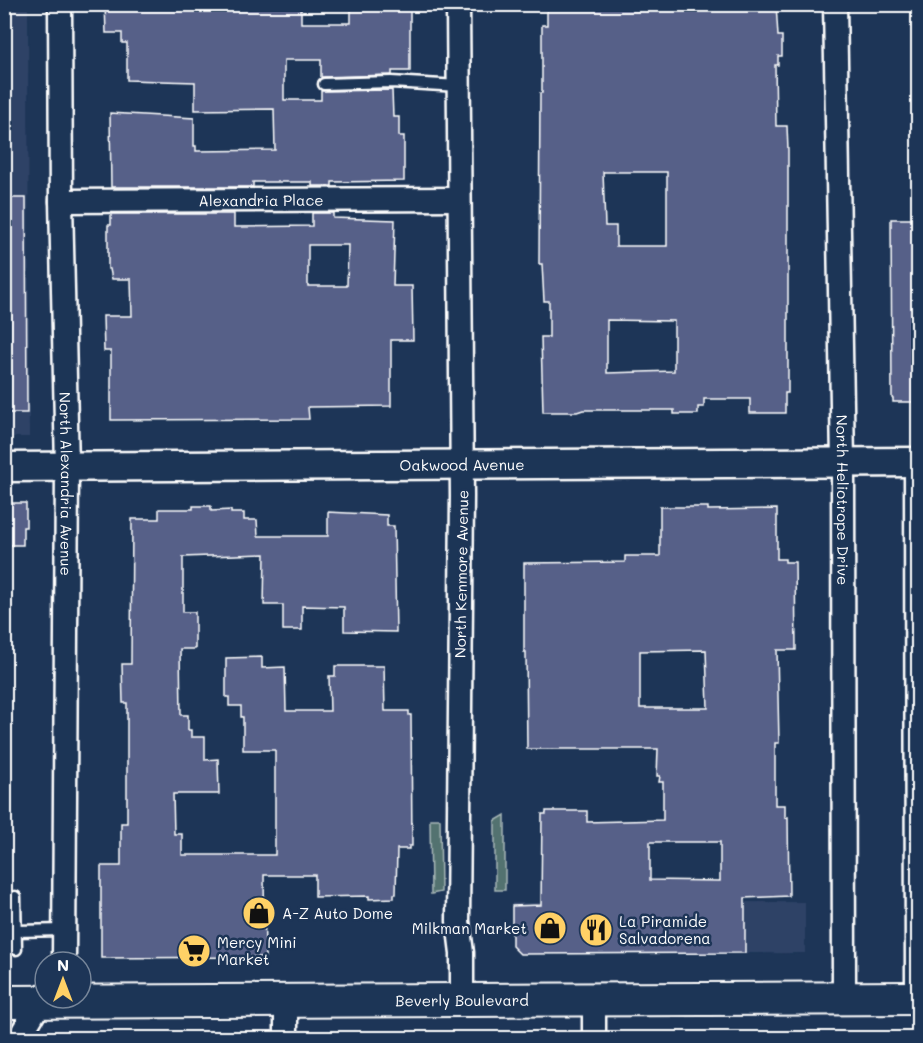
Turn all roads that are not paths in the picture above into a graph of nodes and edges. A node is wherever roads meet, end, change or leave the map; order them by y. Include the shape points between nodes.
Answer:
1 (60, 4) edge
2 (458, 4) edge
3 (836, 4) edge
4 (324, 84) dead end
5 (459, 86) junction
6 (459, 199) junction
7 (61, 201) junction
8 (843, 462) junction
9 (914, 462) edge
10 (461, 463) junction
11 (4, 467) edge
12 (67, 467) junction
13 (15, 897) dead end
14 (64, 930) junction
15 (16, 931) junction
16 (16, 949) dead end
17 (64, 950) edge
18 (844, 997) junction
19 (93, 998) edge
20 (915, 998) edge
21 (33, 999) edge
22 (286, 1000) junction
23 (462, 1000) junction
24 (594, 1000) junction
25 (4, 1002) edge
26 (36, 1010) edge
27 (19, 1038) edge
28 (286, 1038) edge
29 (594, 1038) edge

1 - 7 street, North Alexandria Avenue
2 - 5 street, North Kenmore Avenue
3 - 8 street, North Heliotrope Drive
4 - 5 lane
5 - 6 street, North Kenmore Avenue
6 - 7 street, Alexandria Place
6 - 10 street, North Kenmore Avenue
7 - 12 street, North Alexandria Avenue
8 - 9 street, Oakwood Avenue
8 - 10 street, Oakwood Avenue
8 - 18 street, North Heliotrope Drive
9 - 20 lane
10 - 12 street, Oakwood Avenue
10 - 23 street, North Kenmore Avenue via 458,921
11 - 12 street, Oakwood Avenue
12 - 14 street, North Alexandria Avenue
13 - 15 lane
14 - 15 lane
14 - 17 street, North Alexandria Avenue
15 - 16 lane
18 - 20 main road, Beverly Boulevard
18 - 24 main road, Beverly Boulevard
19 - 22 main road, Beverly Boulevard
21 - 25 main road, Beverly Boulevard
22 - 23 main road, Beverly Boulevard
22 - 28 street
23 - 24 main road, Beverly Boulevard
24 - 29 street
26 - 27 street

